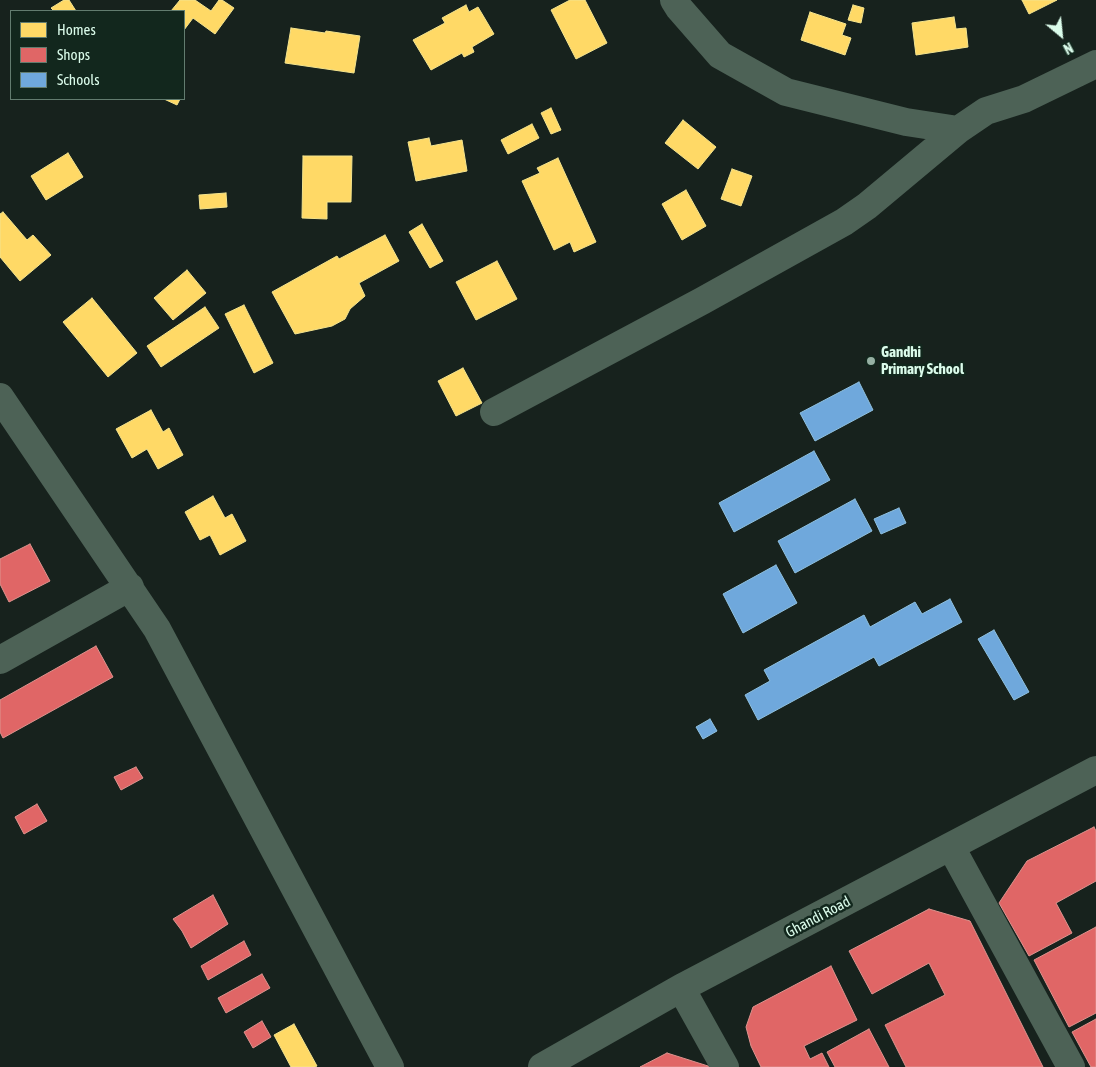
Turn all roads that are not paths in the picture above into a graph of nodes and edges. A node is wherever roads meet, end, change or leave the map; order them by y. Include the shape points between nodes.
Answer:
1 (674, 0) edge
2 (1096, 64) edge
3 (958, 130) junction
4 (0, 397) edge
5 (494, 412) dead end
6 (130, 587) junction
7 (0, 660) edge
8 (1096, 770) edge
9 (951, 846) junction
10 (681, 988) junction
11 (390, 1067) edge
12 (542, 1067) edge
13 (726, 1067) edge
14 (1071, 1067) edge

1 - 3 street via 720,55 786,92 906,122
2 - 3 street via 1024,99 986,111
3 - 5 street via 844,222
4 - 6 street
6 - 7 street
6 - 11 street via 157,629
8 - 9 street, Ghandi Road
9 - 10 street, Ghandi Road
9 - 14 street
10 - 12 street, Ghandi Road
10 - 13 street

